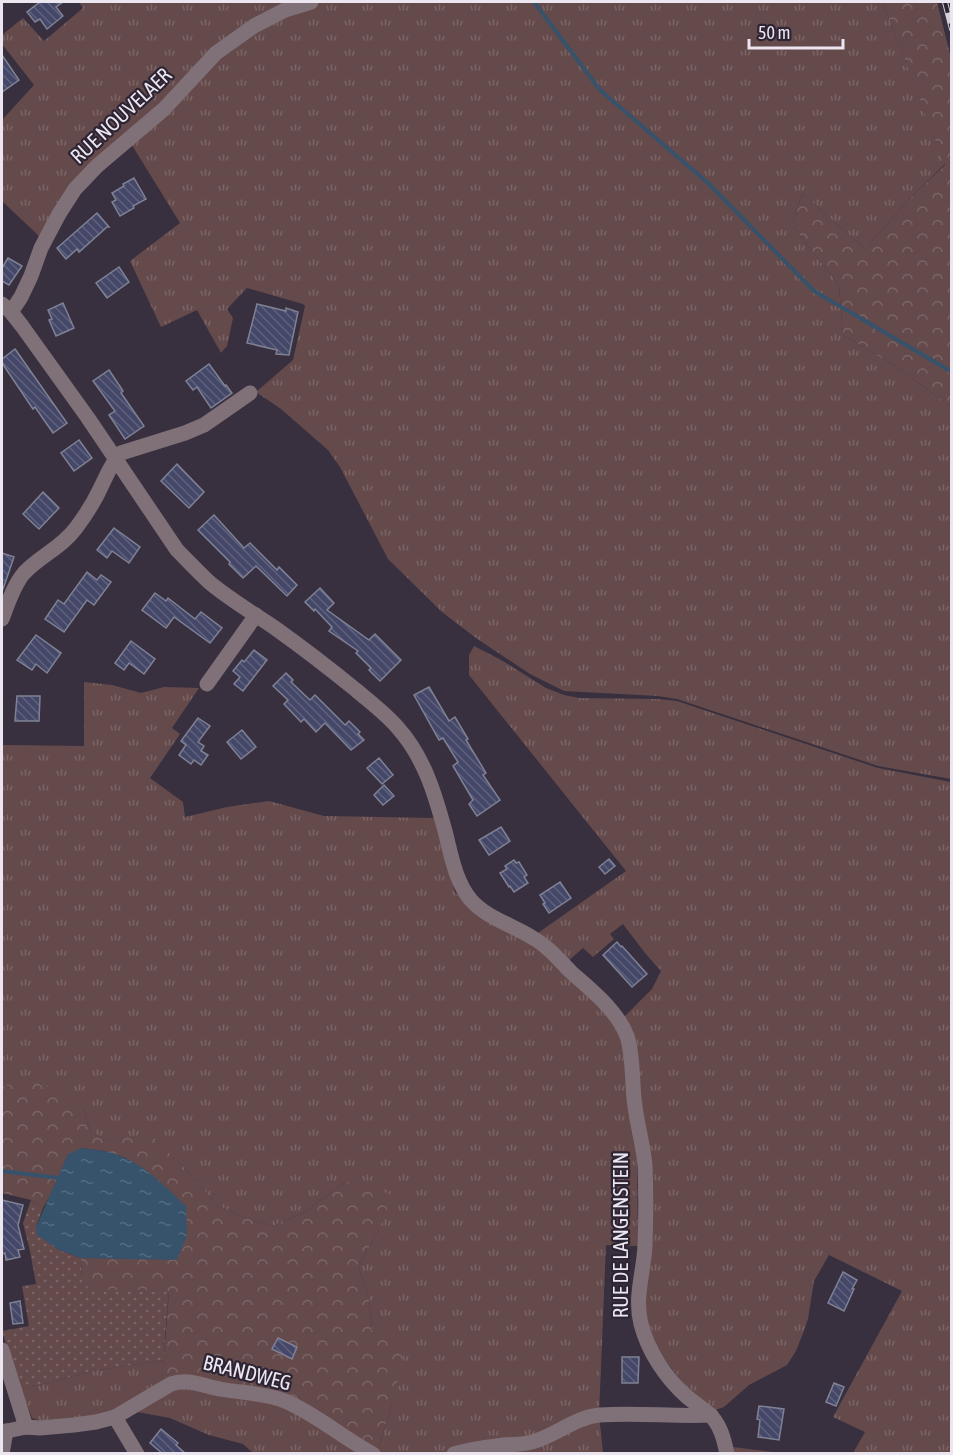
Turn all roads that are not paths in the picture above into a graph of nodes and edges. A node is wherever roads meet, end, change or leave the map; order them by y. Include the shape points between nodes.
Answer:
1 (312, 2) edge
2 (6, 308) edge
3 (250, 393) dead end
4 (116, 459) junction
5 (256, 615) junction
6 (2, 619) edge
7 (207, 684) dead end
8 (2, 1350) edge
9 (711, 1415) junction
10 (115, 1417) junction
11 (26, 1427) junction
12 (4, 1432) edge
13 (2, 1454) edge
14 (137, 1454) edge
15 (373, 1454) edge
16 (454, 1454) edge
17 (727, 1454) edge

1 - 2 street, RUE NOUVELAER via 274,15 216,53 164,109 97,166 59,214 21,297
2 - 4 street, RUE NOUVELAER
3 - 4 street via 204,425 131,449
4 - 5 street, RUE DE LANGENSTEIN via 177,550 211,583
4 - 6 street via 76,528 23,574
5 - 7 street
5 - 9 street, RUE DE LANGENSTEIN via 313,655 397,726 425,770 456,872 470,898 479,908 537,940 622,1026 630,1052 645,1166 644,1254 639,1284 641,1324 657,1361 670,1378
8 - 11 street
9 - 16 street via 599,1415 528,1443
9 - 17 street via 719,1426
10 - 11 street, BRANDWEG via 74,1425
10 - 14 street
10 - 15 street, BRANDWEG via 161,1388 192,1381 283,1401
11 - 12 street, BRANDWEG
12 - 13 street

